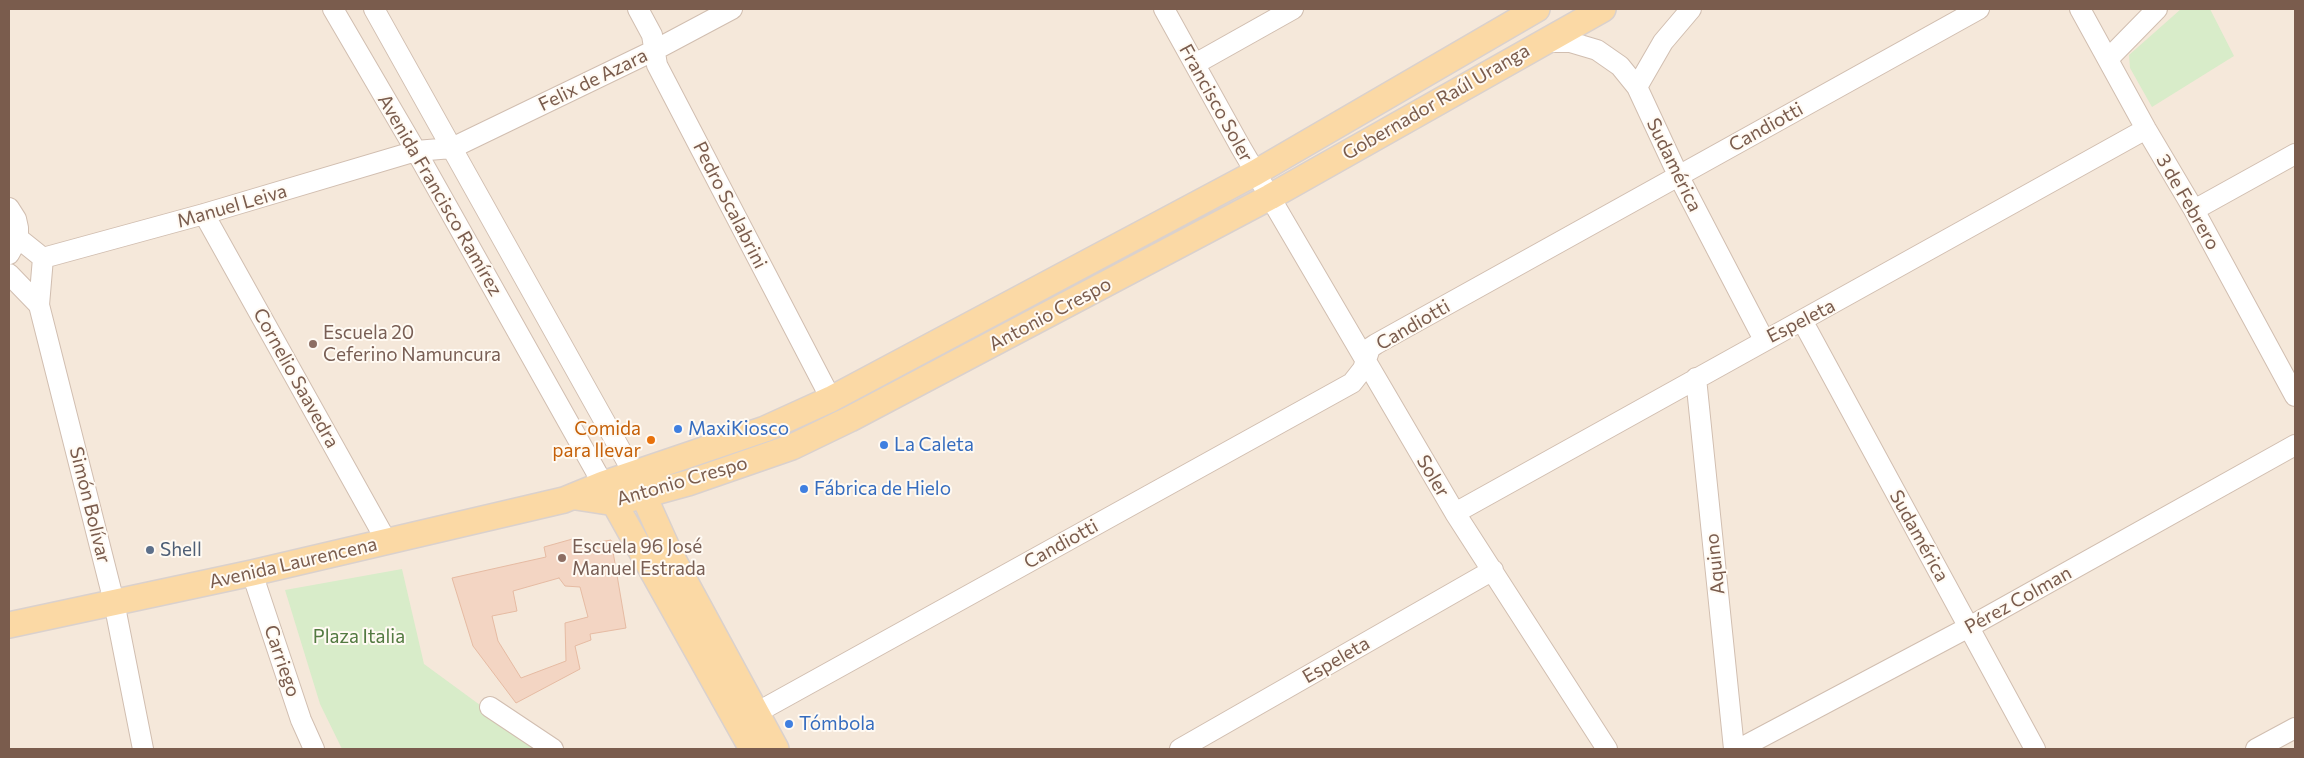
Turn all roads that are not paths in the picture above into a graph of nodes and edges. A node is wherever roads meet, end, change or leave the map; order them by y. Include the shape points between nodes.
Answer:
1 (332, 9) edge
2 (374, 9) edge
3 (638, 9) edge
4 (732, 9) edge
5 (1164, 9) edge
6 (1293, 9) edge
7 (1537, 9) edge
8 (1603, 9) edge
9 (1691, 9) edge
10 (1979, 9) edge
11 (2080, 9) edge
12 (2156, 9) edge
13 (1542, 42) junction
14 (655, 50) junction
15 (2108, 59) junction
16 (1194, 64) junction
17 (1637, 88) junction
18 (2146, 129) junction
19 (452, 148) junction
20 (416, 152) junction
21 (2295, 154) edge
22 (1255, 173) junction
23 (1678, 175) junction
24 (1270, 197) junction
25 (9, 208) edge
26 (2194, 210) junction
27 (204, 214) junction
28 (13, 246) edge
29 (43, 258) junction
30 (9, 274) edge
31 (39, 305) junction
32 (1803, 322) junction
33 (1764, 340) junction
34 (1365, 360) junction
35 (1696, 378) junction
36 (2295, 396) edge
37 (831, 399) junction
38 (2295, 445) edge
39 (638, 484) junction
40 (609, 493) junction
41 (576, 497) joint
42 (1455, 514) junction
43 (387, 542) junction
44 (1493, 570) junction
45 (252, 573) junction
46 (114, 602) junction
47 (9, 625) edge
48 (1969, 627) junction
49 (490, 707) dead end
50 (756, 713) junction
51 (2295, 728) edge
52 (143, 749) edge
53 (314, 749) edge
54 (553, 749) edge
55 (752, 749) edge
56 (776, 749) edge
57 (1180, 749) edge
58 (1607, 749) edge
59 (1734, 749) edge
60 (1739, 749) edge
61 (2035, 749) edge
62 (2256, 749) edge

1 - 20 street, Avenida Francisco Ramírez
2 - 19 street, Avenida Francisco Ramírez
3 - 14 street, Pedro Scalabrini via 652,35
4 - 14 street, Felix de Azara
5 - 16 street, Francisco Soler
6 - 16 street
7 - 22 main road, Gobernador Raúl Uranga
8 - 13 main road, Gobernador Raúl Uranga
9 - 17 street via 1663,42
10 - 23 street, Candiotti
11 - 15 street, 3 de Febrero
12 - 15 street
13 - 17 street, Sudamérica via 1570,42 1597,50 1620,66
13 - 24 main road, Gobernador Raúl Uranga
14 - 19 street, Felix de Azara
14 - 37 street, Pedro Scalabrini via 657,65
15 - 18 street, 3 de Febrero
16 - 22 street, Francisco Soler
17 - 23 street, Sudamérica
18 - 26 street, 3 de Febrero
18 - 32 street, Espeleta
19 - 20 street, Manuel Leiva
19 - 39 street, Avenida Francisco Ramírez
20 - 27 street, Manuel Leiva
20 - 40 street, Avenida Francisco Ramírez
21 - 26 street
22 - 24 street, Francisco Soler
22 - 37 main road, Antonio Crespo
23 - 33 street, Sudamérica
23 - 34 street, Candiotti via 1376,344 1370,348
24 - 34 street, Soler
24 - 39 main road, Antonio Crespo via 792,447 742,465
25 - 28 street via 16,219
26 - 36 street, 3 de Febrero
27 - 29 street, Manuel Leiva
27 - 43 street, Cornelio Saavedra
28 - 29 street
29 - 31 street
30 - 31 street, Simón Bolívar
31 - 46 street, Simón Bolívar
32 - 33 street, Espeleta
32 - 48 street, Sudamérica
33 - 35 street, Espeleta
34 - 42 street, Soler
34 - 50 street, Candiotti via 1362,370 1352,382
35 - 42 street, Espeleta
35 - 59 street, Aquino
37 - 39 main road, Antonio Crespo
38 - 48 street, Pérez Colman
39 - 40 main road, Antonio Crespo
39 - 50 main road, Avenida Francisco Ramírez via 669,552
40 - 41 main road, Antonio Crespo
40 - 55 main road, Avenida Francisco Ramírez
41 - 43 main road, Avenida Laurencena
42 - 44 street, Soler
43 - 45 main road, Avenida Laurencena
44 - 57 street, Espeleta
44 - 58 street, Soler
45 - 46 main road, Avenida Laurencena
45 - 53 street, Carriego via 301,720
46 - 47 main road, Avenida Laurencena
46 - 52 street, Simón Bolívar
48 - 60 street, Pérez Colman
48 - 61 street, Sudamérica
49 - 54 street
50 - 56 main road, Avenida Francisco Ramírez
51 - 62 street

